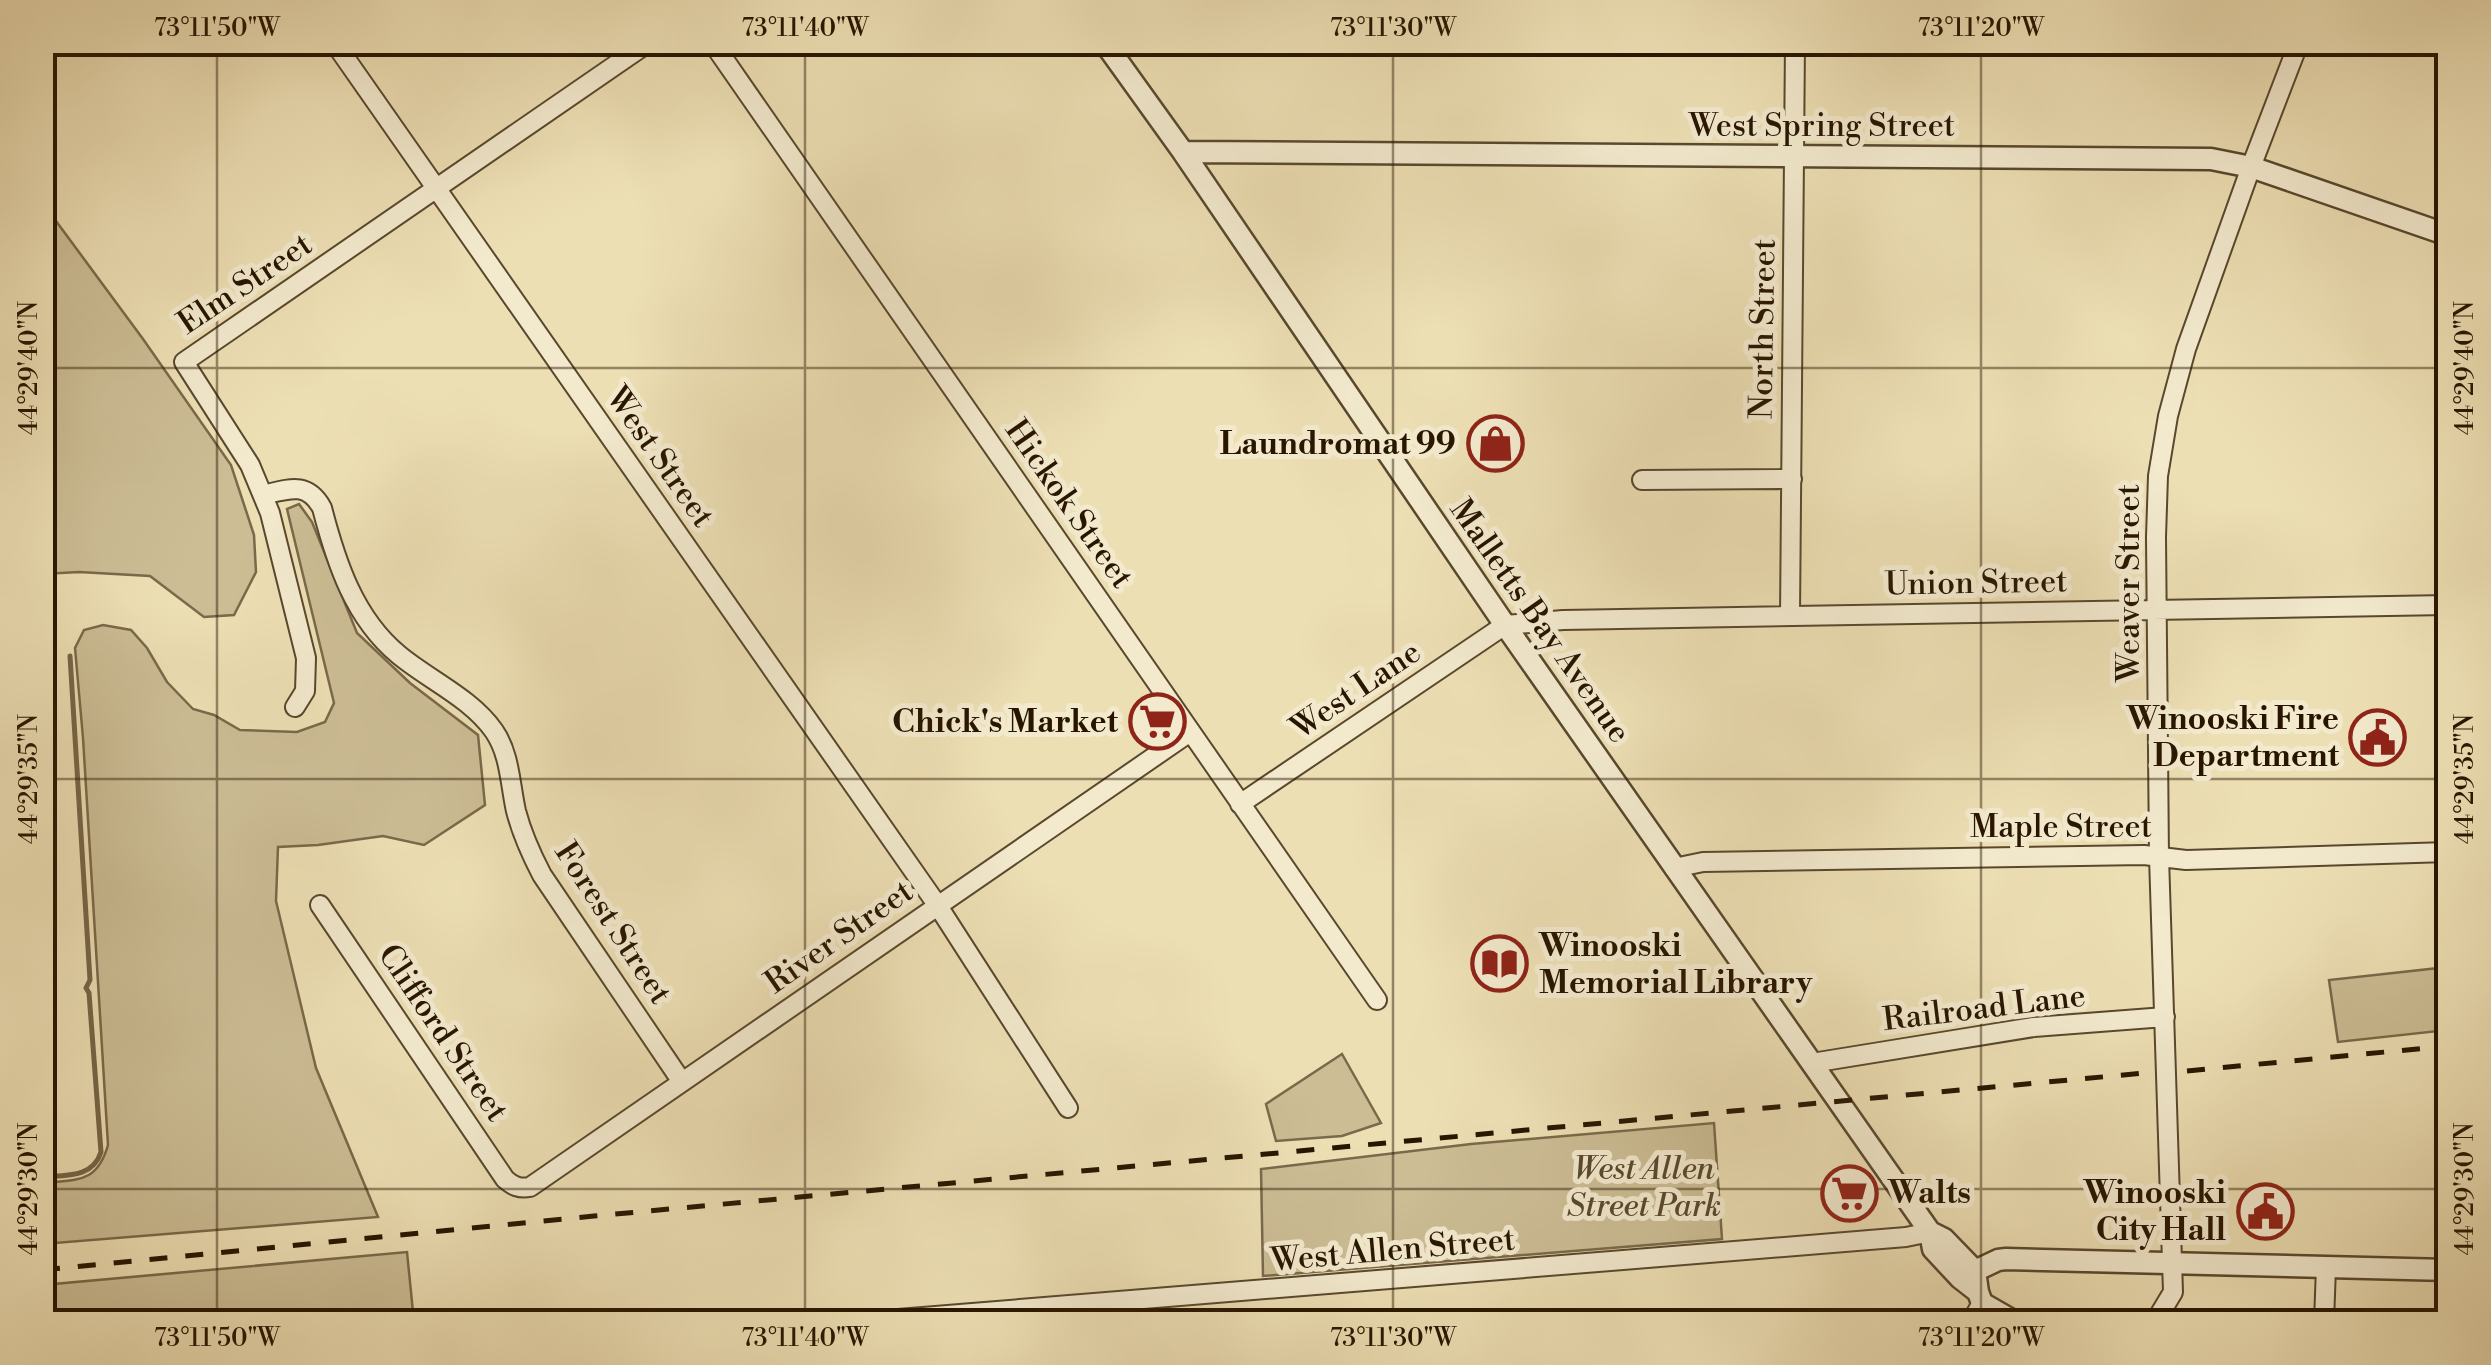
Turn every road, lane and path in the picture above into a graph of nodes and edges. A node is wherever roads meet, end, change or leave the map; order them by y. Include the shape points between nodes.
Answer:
1 (334, 42) edge
2 (649, 42) edge
3 (712, 42) edge
4 (1104, 42) edge
5 (1795, 42) edge
6 (2298, 42) edge
7 (1183, 152) junction
8 (1795, 156) junction
9 (2251, 167) junction
10 (436, 189) junction
11 (2448, 235) edge
12 (1642, 480) dead end
13 (1792, 480) junction
14 (263, 494) junction
15 (2448, 605) edge
16 (2157, 610) junction
17 (1790, 616) junction
18 (1505, 626) junction
19 (296, 707) dead end
20 (1190, 732) junction
21 (1240, 804) junction
22 (2448, 852) edge
23 (2159, 857) junction
24 (1674, 868) junction
25 (320, 904) dead end
26 (938, 906) junction
27 (1377, 1000) dead end
28 (2165, 1017) junction
29 (1812, 1063) junction
30 (682, 1082) junction
31 (1068, 1108) dead end
32 (521, 1188) joint
33 (1930, 1232) junction
34 (2172, 1263) junction
35 (2326, 1267) junction
36 (2448, 1270) edge
37 (1974, 1286) junction
38 (861, 1322) edge
39 (1971, 1322) edge
40 (2014, 1322) edge
41 (2155, 1322) edge
42 (2324, 1322) edge

1 - 10 street, West Street
2 - 10 street, Elm Street
3 - 20 street, Hickok Street
4 - 7 street, Malletts Bay Avenue
5 - 8 street, North Street
6 - 9 street, Weaver Street
7 - 8 street, West Spring Street
7 - 18 street, Malletts Bay Avenue
8 - 9 street, West Spring Street via 2176,158
8 - 13 street, North Street
9 - 11 street, West Spring Street
9 - 16 street, Weaver Street via 2168,416 2158,476
10 - 14 street, Elm Street via 184,362
10 - 26 street, West Street
12 - 13 street
13 - 17 street, North Street
14 - 19 street, Elm Street via 306,658 305,692
14 - 30 street, Forest Street via 297,488 316,498 344,580 374,629 492,728 542,875
15 - 16 street, Union Street
16 - 17 street, Union Street
16 - 23 street, Weaver Street
17 - 18 street, Union Street
18 - 21 street, West Lane
18 - 24 street, Malletts Bay Avenue
20 - 21 street, Hickok Street
20 - 26 street, River Street
21 - 27 street, Hickok Street
22 - 23 street, Maple Street
23 - 24 street, Maple Street
23 - 28 street, Weaver Street
24 - 29 street, Malletts Bay Avenue
25 - 32 street, Clifford Street via 505,1178
26 - 30 street, River Street
26 - 31 street, West Street
28 - 29 street, Railroad Lane via 2034,1028
28 - 34 street, Weaver Street
29 - 33 street, Malletts Bay Avenue
30 - 32 street, River Street via 540,1182
33 - 37 street, Malletts Bay Avenue via 1944,1239
33 - 38 street, West Allen Street
34 - 35 street
34 - 37 street via 2006,1259
34 - 41 street, Weaver Street via 2173,1292
35 - 36 street
35 - 42 street
37 - 39 street
37 - 40 street, Malletts Bay Avenue

